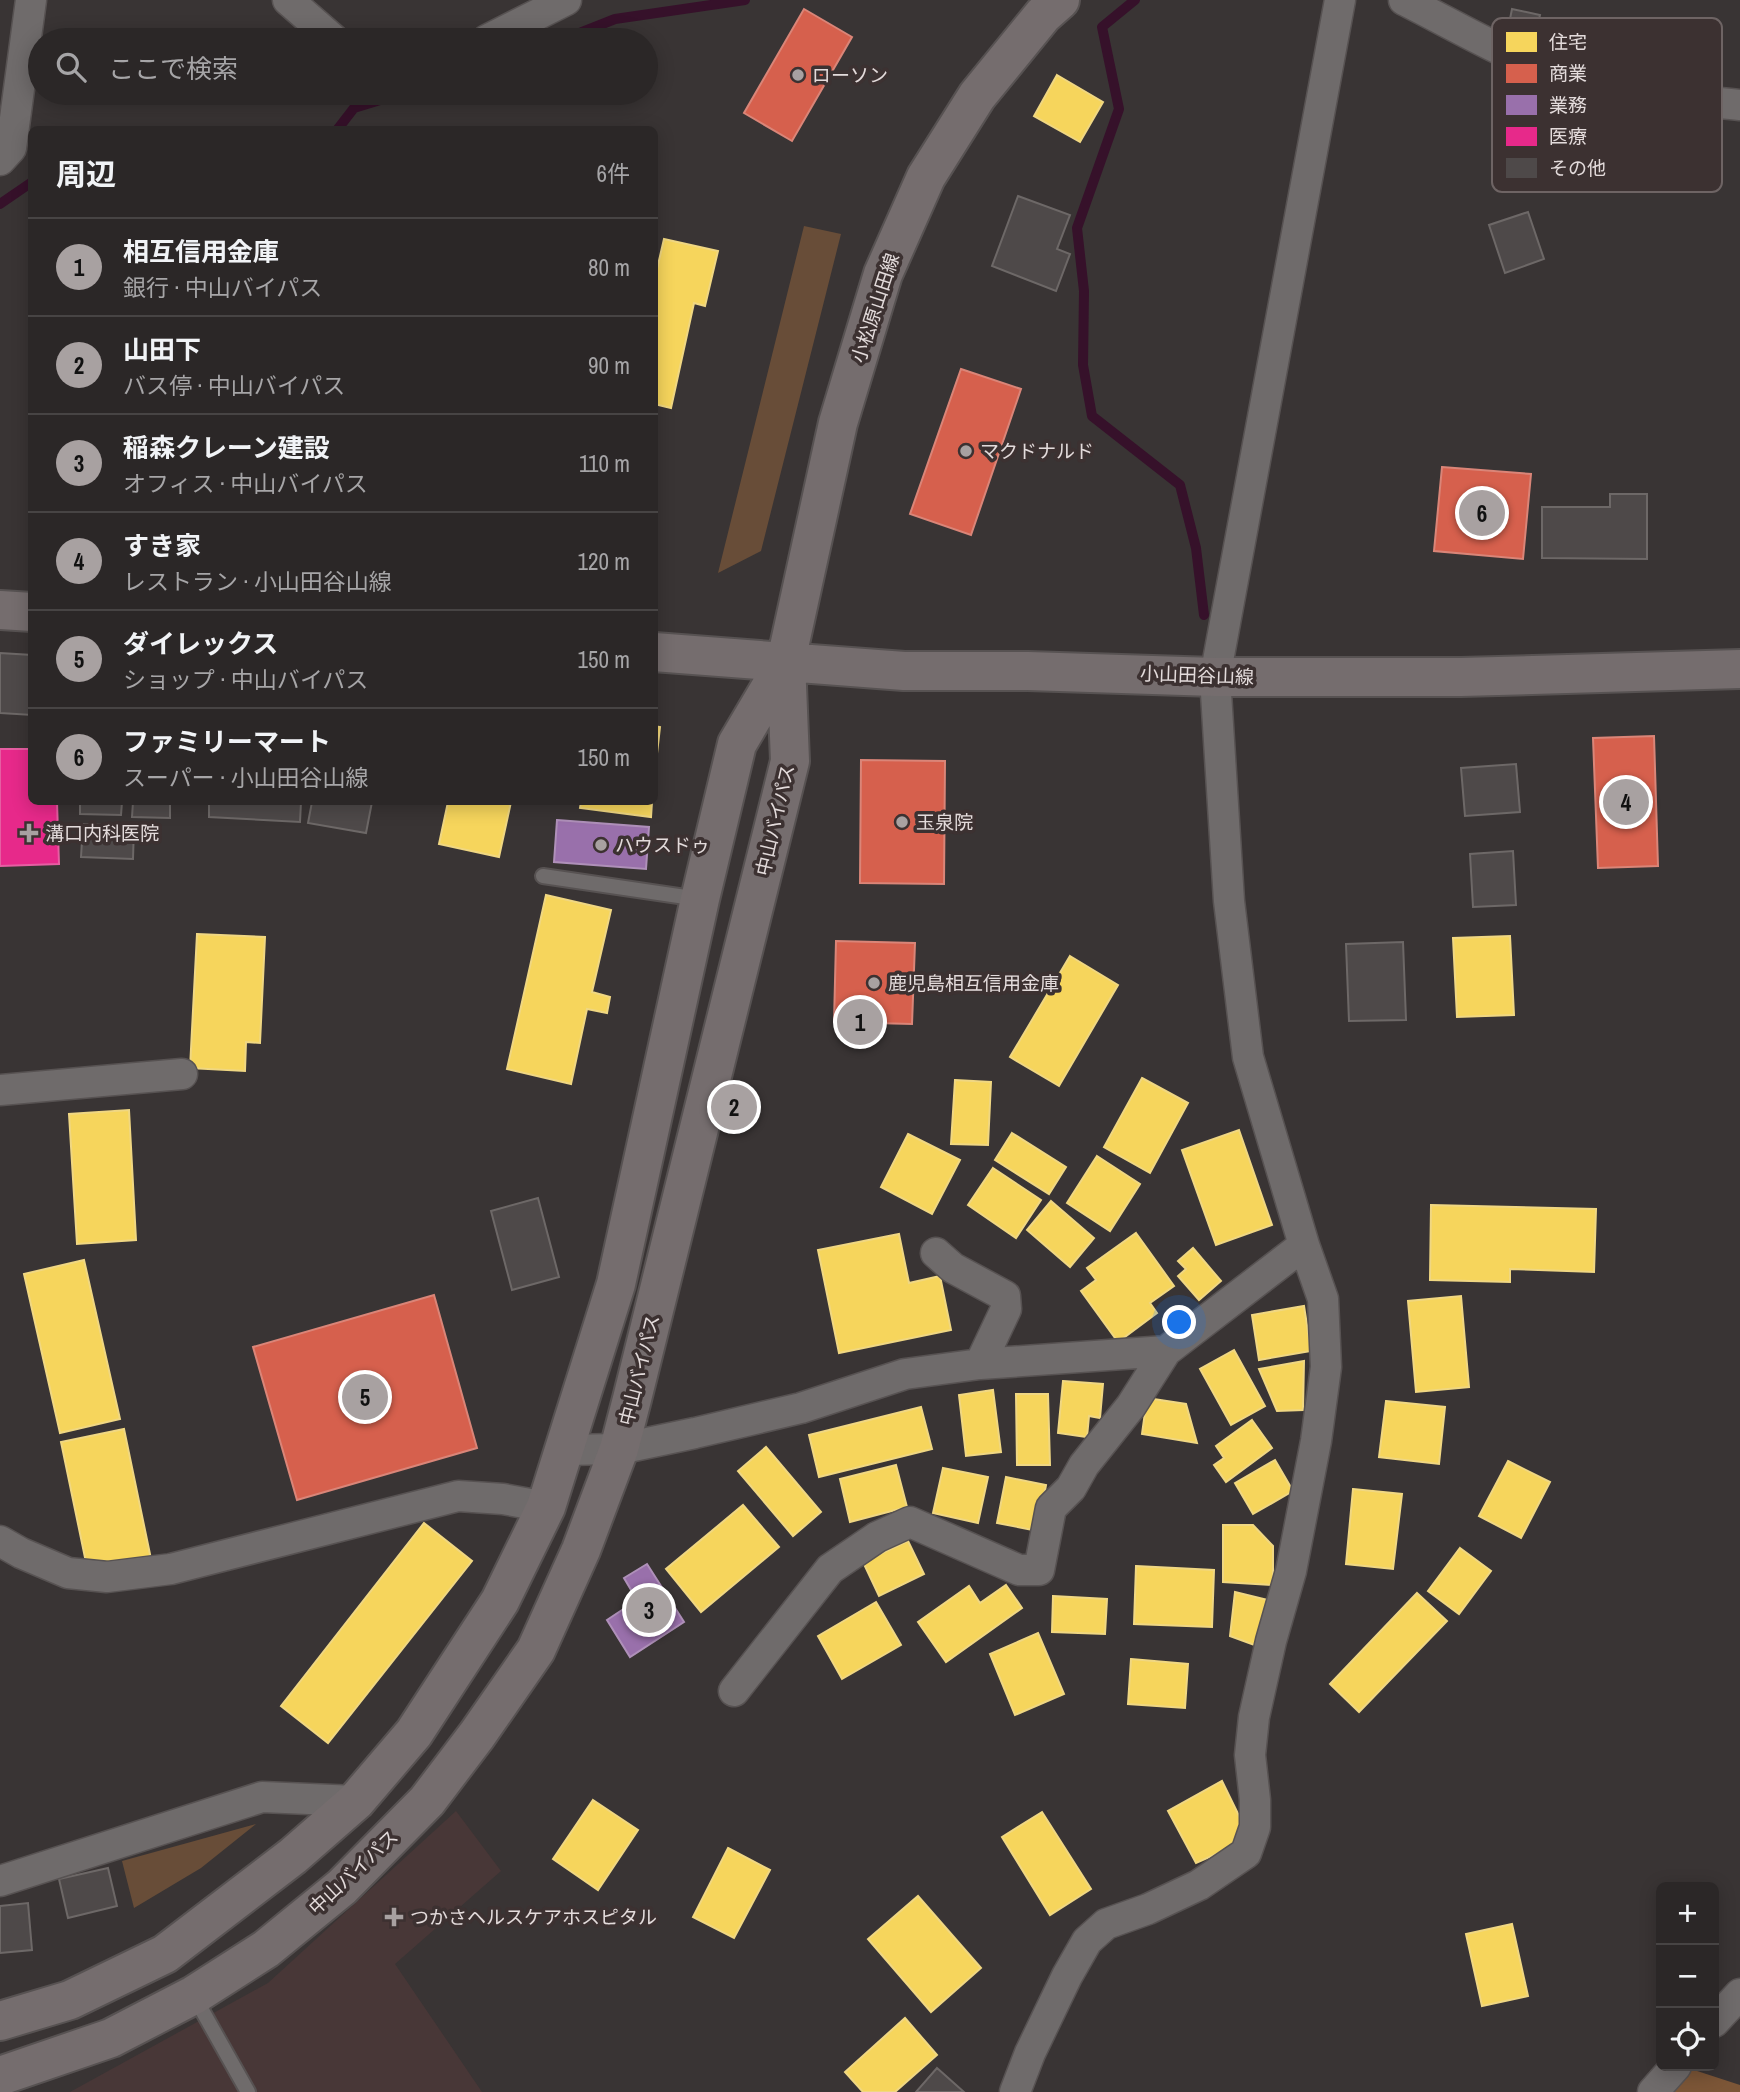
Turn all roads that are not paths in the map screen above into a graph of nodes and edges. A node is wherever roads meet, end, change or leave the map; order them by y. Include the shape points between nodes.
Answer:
1 (31, 0) edge
2 (288, 0) edge
3 (566, 0) edge
4 (1060, 0) edge
5 (1340, 0) edge
6 (1404, 0) edge
7 (320, 28) edge
8 (511, 28) edge
9 (1492, 44) edge
10 (1722, 103) edge
11 (1740, 105) edge
12 (0, 160) edge
13 (0, 610) edge
14 (28, 612) edge
15 (658, 652) edge
16 (786, 661) junction
17 (1740, 669) edge
18 (1215, 677) junction
19 (543, 876) dead end
20 (700, 899) junction
21 (183, 1074) dead end
22 (0, 1090) edge
23 (1304, 1245) junction
24 (936, 1254) dead end
25 (1166, 1351) junction
26 (980, 1364) junction
27 (619, 1449) junction
28 (564, 1450) junction
29 (546, 1507) junction
30 (0, 1541) edge
31 (734, 1691) dead end
32 (356, 1801) junction
33 (0, 1881) edge
34 (165, 1954) junction
35 (1740, 1994) edge
36 (194, 1995) junction
37 (1719, 2017) edge
38 (0, 2021) edge
39 (1672, 2071) edge
40 (0, 2076) edge
41 (248, 2092) edge
42 (1015, 2092) edge
43 (1653, 2092) edge

1 - 12 street via 11,148
2 - 7 street
3 - 8 street
4 - 16 street, 小松原山田線 via 976,96 926,177 883,274 838,423
5 - 18 street
6 - 9 street
10 - 11 street
13 - 14 street
15 - 16 street, 小山田谷山線
16 - 18 street, 小山田谷山線 via 904,671
16 - 20 street via 737,744
16 - 27 street, 中山バイパス via 790,761
17 - 18 street, 小山田谷山線 via 1461,677
18 - 23 street via 1229,901 1248,1057
19 - 20 lane
20 - 28 street via 616,1284
21 - 22 street
23 - 25 street
23 - 42 street via 1324,1299 1326,1367 1291,1571 1254,1717 1250,1755 1255,1827 1246,1853 1199,1885 1106,1924 1087,1941
24 - 26 street via 1005,1296 1006,1309
25 - 26 street
25 - 31 street via 1071,1488 1051,1508 1039,1570 1018,1570 910,1522 877,1537 830,1569
26 - 27 street via 905,1374 801,1408
27 - 28 street
27 - 36 street, 中山バイパス via 582,1550 536,1650 427,1801 342,1887 266,1949
28 - 29 street
29 - 30 street via 458,1496 171,1569 107,1577 68,1573
29 - 32 street via 500,1601 414,1733
32 - 33 street via 262,1797
32 - 34 street via 293,1856
34 - 36 street
34 - 38 street via 69,2000
35 - 37 street
36 - 40 street, 中山バイパス via 111,2038
36 - 41 lane
39 - 43 street

